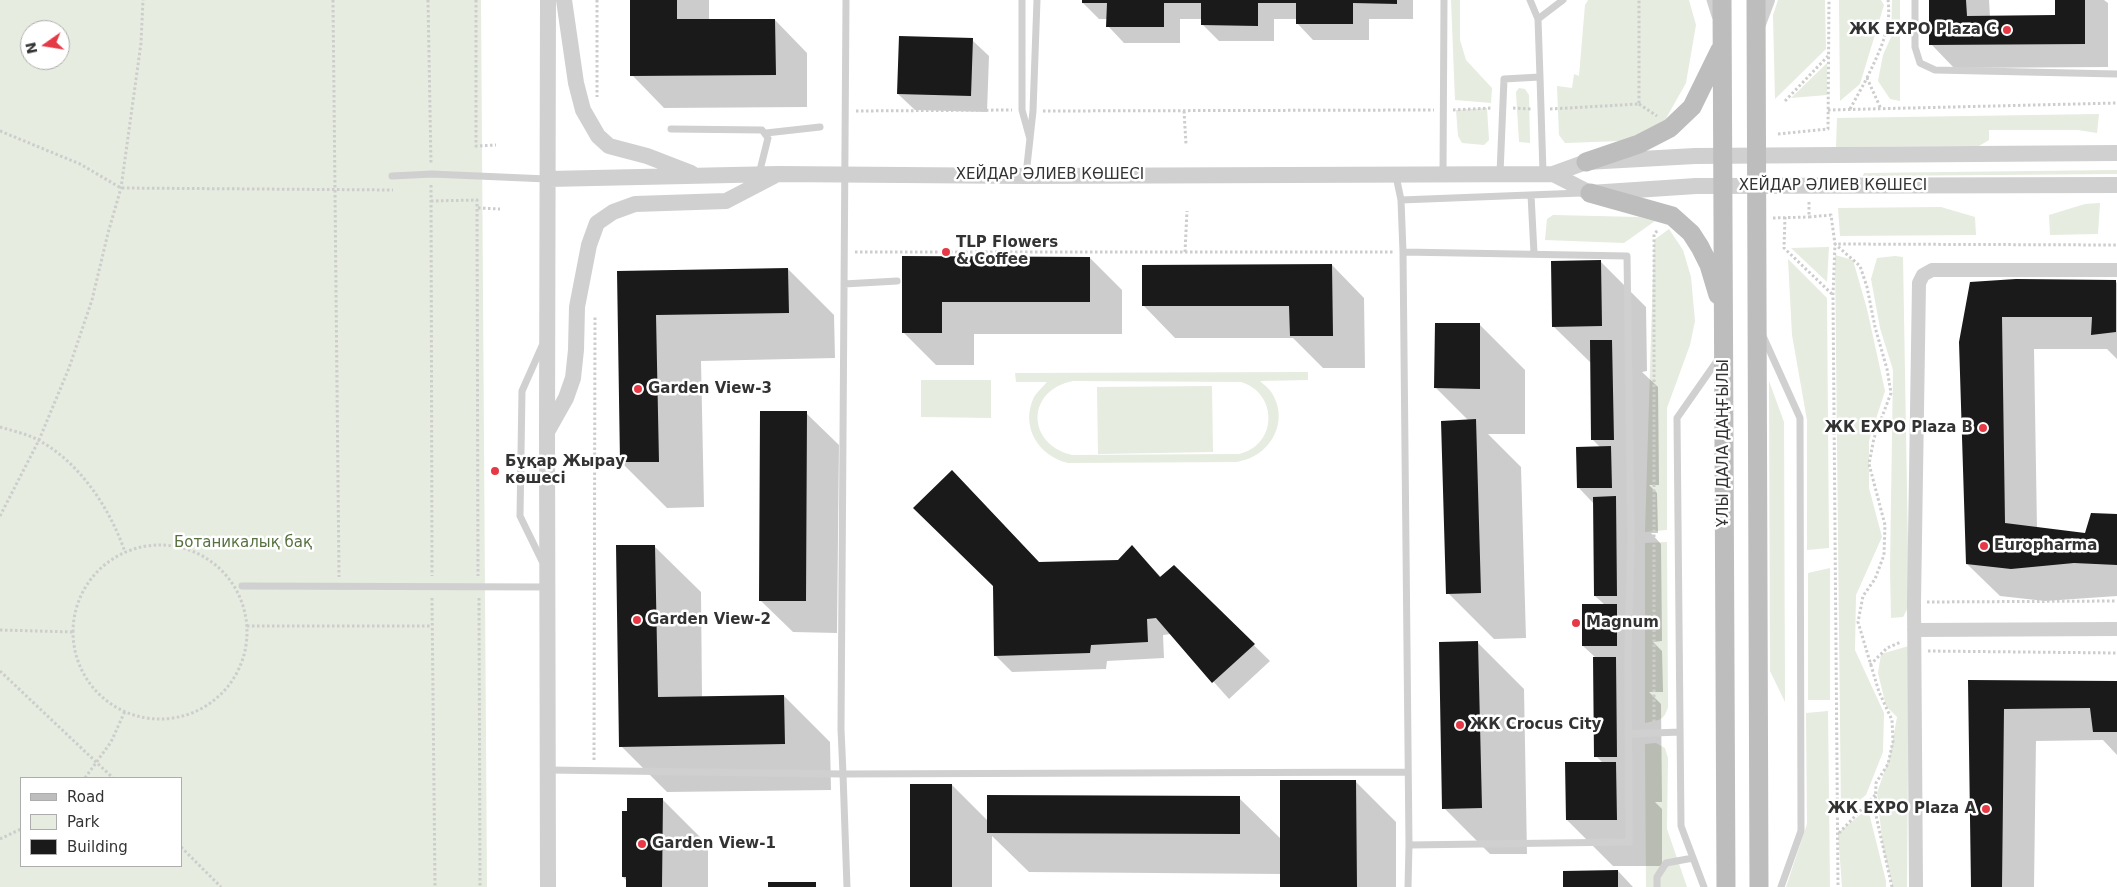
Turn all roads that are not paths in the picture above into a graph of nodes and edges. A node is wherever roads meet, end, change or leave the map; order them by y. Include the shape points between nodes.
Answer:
1 (548, 0) edge
2 (564, 0) edge
3 (846, 0) edge
4 (1022, 0) edge
5 (1037, 0) edge
6 (1444, 0) edge
7 (1530, 0) edge
8 (1563, 0) edge
9 (1710, 0) edge
10 (1722, 0) edge
11 (1756, 0) edge
12 (1768, 0) edge
13 (1915, 0) edge
14 (1538, 18) junction
15 (1756, 31) junction
16 (1722, 41) junction
17 (2117, 74) edge
18 (1540, 77) junction
19 (820, 127) dead end
20 (671, 128) dead end
21 (766, 133) junction
22 (1031, 143) junction
23 (2117, 153) edge
24 (1722, 155) junction
25 (1756, 155) junction
26 (1586, 162) junction
27 (1443, 173) junction
28 (1500, 173) junction
29 (759, 174) junction
30 (778, 174) junction
31 (1548, 174) junction
32 (844, 175) junction
33 (1396, 175) junction
34 (392, 176) dead end
35 (699, 176) junction
36 (1026, 176) junction
37 (548, 179) junction
38 (2117, 185) edge
39 (1722, 186) junction
40 (1757, 186) junction
41 (1590, 193) junction
42 (1532, 195) junction
43 (1401, 200) junction
44 (1403, 252) junction
45 (1534, 253) junction
46 (2117, 270) edge
47 (897, 281) dead end
48 (844, 284) junction
49 (1724, 318) junction
50 (1757, 322) junction
51 (548, 334) junction
52 (1723, 351) junction
53 (547, 432) junction
54 (547, 570) junction
55 (242, 586) dead end
56 (547, 587) junction
57 (2117, 629) edge
58 (1914, 630) junction
59 (1680, 732) junction
60 (1628, 734) junction
61 (548, 770) junction
62 (1408, 772) junction
63 (843, 774) junction
64 (1409, 845) junction
65 (1693, 858) junction
66 (548, 887) edge
67 (847, 887) edge
68 (1408, 887) edge
69 (1657, 887) edge
70 (1704, 887) edge
71 (1726, 887) edge
72 (1759, 887) edge
73 (1781, 887) edge
74 (1916, 887) edge

1 - 37 street
2 - 35 street via 576,83 583,110 598,136 609,146 647,156
3 - 32 lane
4 - 22 lane via 1022,110
5 - 22 lane
6 - 27 lane
7 - 14 lane
8 - 14 lane
9 - 16 lane
10 - 16 main road, ҰЛЫ ДАЛА ДАҢҒЫЛЫ
11 - 15 main road
12 - 15 street
13 - 17 lane via 1915,47 1920,63 1936,70
14 - 18 lane
15 - 25 main road
16 - 24 main road, ҰЛЫ ДАЛА ДАҢҒЫЛЫ
16 - 26 main road via 1692,107 1670,128 1639,144
18 - 28 lane via 1504,79
18 - 31 lane
19 - 21 lane
20 - 21 lane via 762,130
21 - 29 lane via 768,138
22 - 36 lane
23 - 25 street, ХЕЙДАР ӘЛИЕВ КӨШЕСІ
24 - 25 street, ХЕЙДАР ӘЛИЕВ КӨШЕСІ
24 - 26 street, ХЕЙДАР ӘЛИЕВ КӨШЕСІ
24 - 39 main road, ҰЛЫ ДАЛА ДАҢҒЫЛЫ
25 - 40 main road
26 - 31 street, ХЕЙДАР ӘЛИЕВ КӨШЕСІ
27 - 28 street, ХЕЙДАР ӘЛИЕВ КӨШЕСІ
27 - 33 street, ХЕЙДАР ӘЛИЕВ КӨШЕСІ
28 - 31 street, ХЕЙДАР ӘЛИЕВ КӨШЕСІ
29 - 30 street, ХЕЙДАР ӘЛИЕВ КӨШЕСІ
29 - 35 street, ХЕЙДАР ӘЛИЕВ КӨШЕСІ
30 - 32 street, ХЕЙДАР ӘЛИЕВ КӨШЕСІ
30 - 53 street via 726,201 635,204 613,212 597,223 589,245 577,307 573,378
31 - 41 street, ХЕЙДАР ӘЛИЕВ КӨШЕСІ
32 - 36 street, ХЕЙДАР ӘЛИЕВ КӨШЕСІ
32 - 48 lane
33 - 36 street, ХЕЙДАР ӘЛИЕВ КӨШЕСІ
33 - 43 lane
34 - 37 lane via 432,174
35 - 37 street, ХЕЙДАР ӘЛИЕВ КӨШЕСІ
37 - 51 street
38 - 40 street, ХЕЙДАР ӘЛИЕВ КӨШЕСІ
39 - 40 street, ХЕЙДАР ӘЛИЕВ КӨШЕСІ
39 - 41 street, ХЕЙДАР ӘЛИЕВ КӨШЕСІ
39 - 49 main road, ҰЛЫ ДАЛА ДАҢҒЫЛЫ
40 - 50 main road
41 - 42 lane
41 - 49 main road via 1672,216 1692,233 1709,265
42 - 43 lane
42 - 45 lane
43 - 44 lane
44 - 45 lane
44 - 62 lane
45 - 60 lane via 1627,256
46 - 58 street via 1932,270 1923,274 1919,283
47 - 48 lane
48 - 63 lane
49 - 52 main road, ҰЛЫ ДАЛА ДАҢҒЫЛЫ
50 - 72 main road
50 - 73 lane via 1800,418 1801,831
51 - 53 street
51 - 54 lane via 522,390 520,516
52 - 59 lane via 1678,418
52 - 71 main road, ҰЛЫ ДАЛА ДАҢҒЫЛЫ
53 - 54 street
54 - 56 street
55 - 56 lane
56 - 61 street
57 - 58 street
58 - 74 street
59 - 60 lane
59 - 65 lane via 1681,826
60 - 64 lane via 1629,842
61 - 63 lane
61 - 66 street
62 - 63 lane
62 - 64 lane
63 - 67 lane
64 - 68 lane
65 - 69 lane via 1666,863 1657,877
65 - 70 lane

